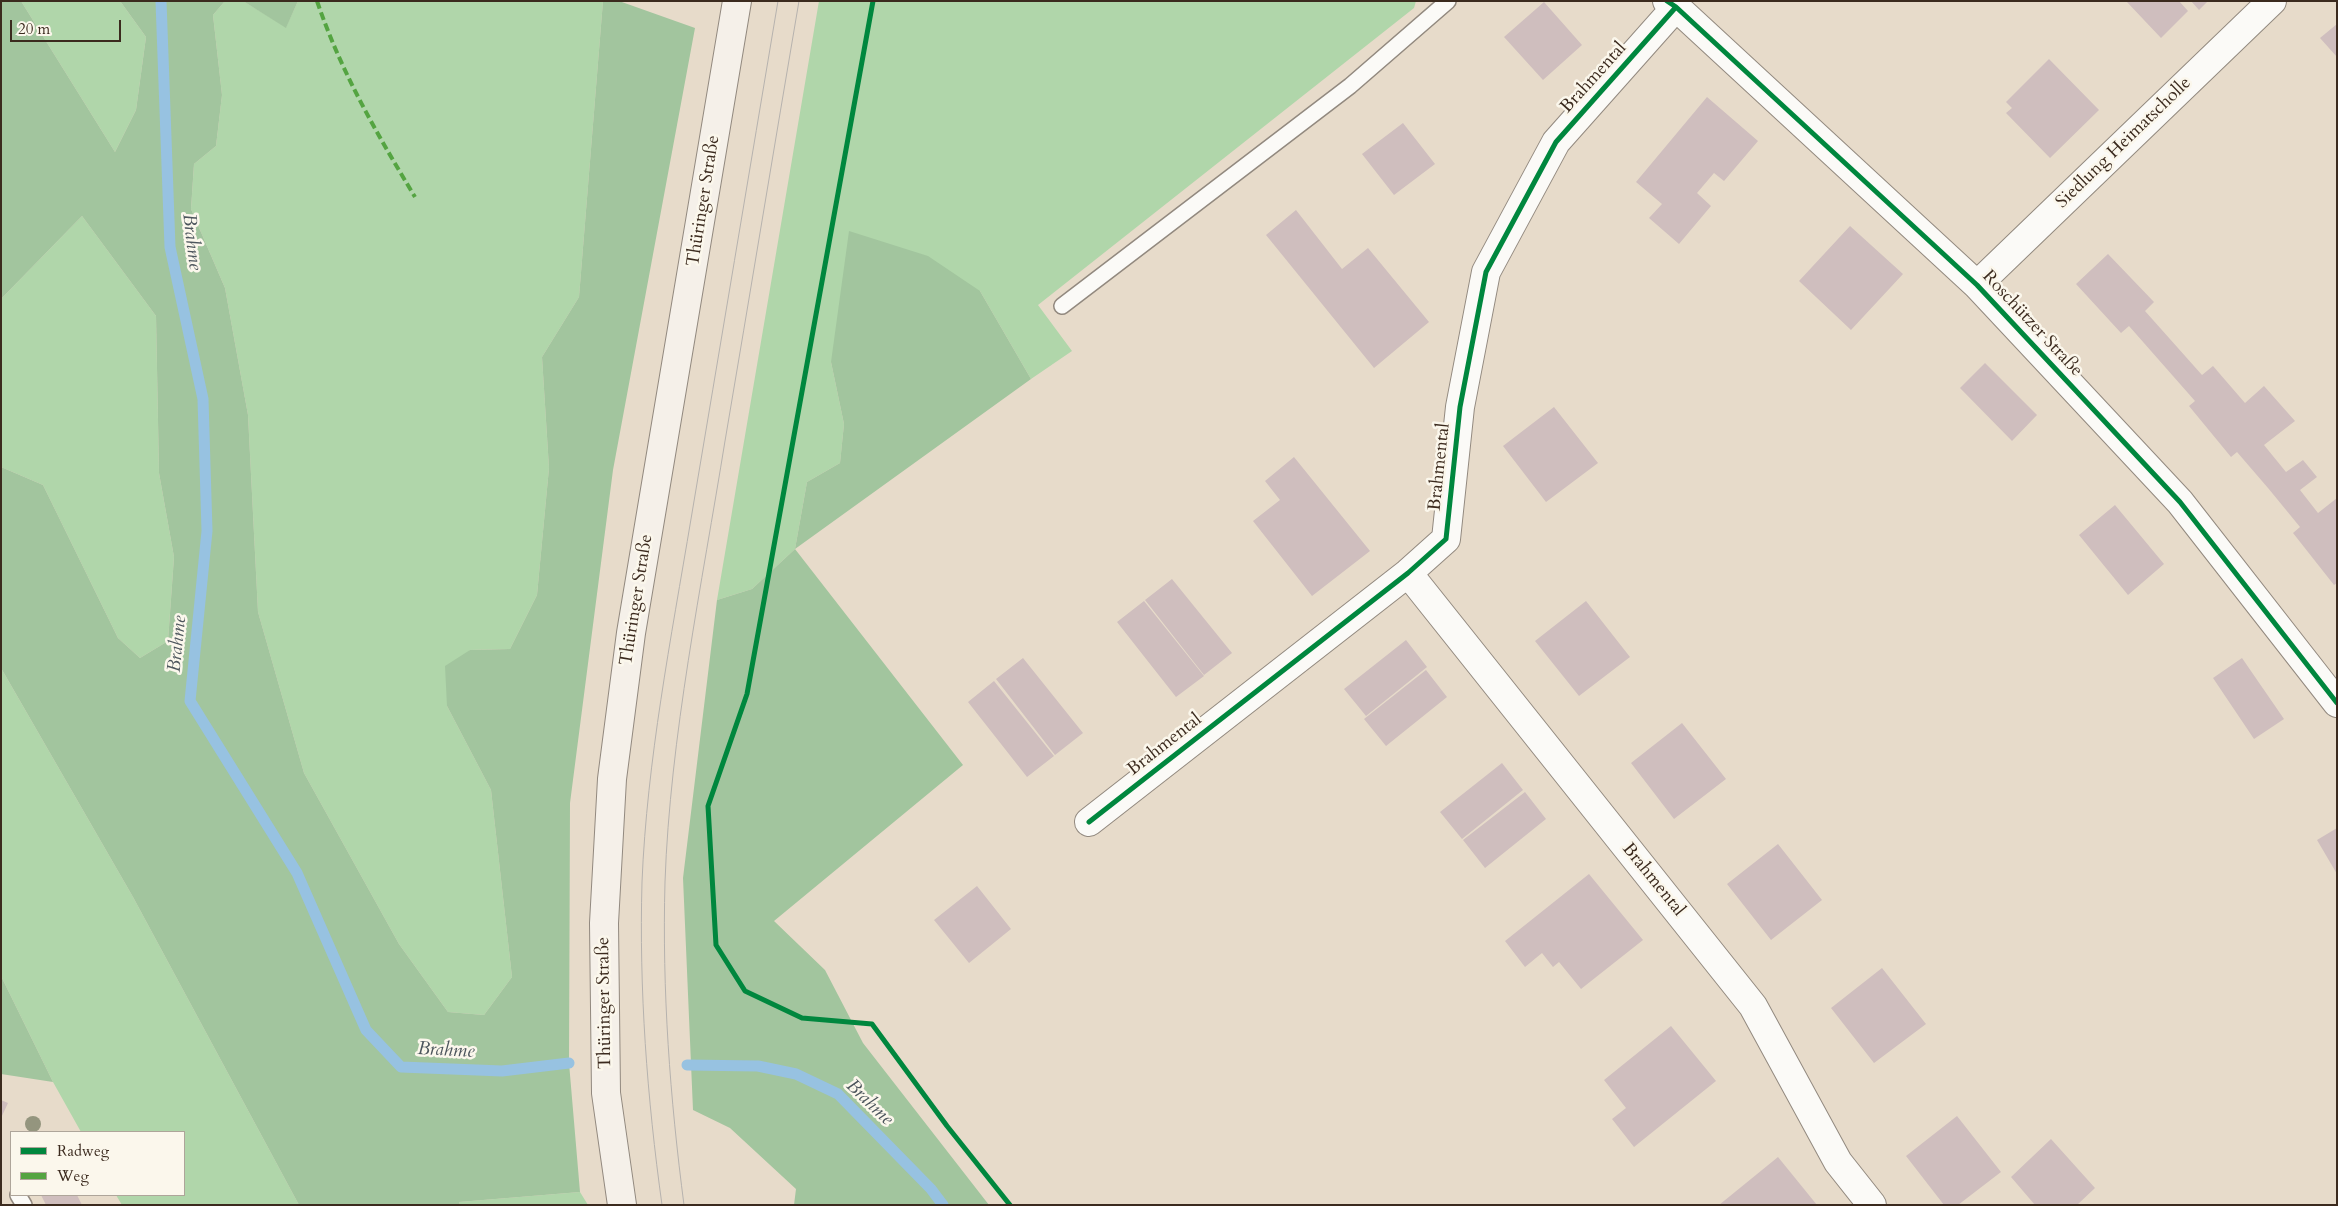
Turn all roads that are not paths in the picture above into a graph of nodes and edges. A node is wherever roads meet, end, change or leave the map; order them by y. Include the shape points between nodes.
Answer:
1 (737, 1) edge
2 (1448, 1) edge
3 (2272, 1) edge
4 (1672, 4) edge
5 (1977, 285) junction
6 (1062, 306) dead end
7 (1408, 573) junction
8 (2337, 703) edge
9 (1089, 822) dead end
10 (622, 1205) edge
11 (1872, 1205) edge

1 - 10 main road, Thüringer Straße via 631,633 612,779 604,922 606,1093
2 - 6 lane via 1350,86
3 - 5 street, Siedlung Heimatscholle
4 - 5 street, Roschützer Straße
4 - 7 street, Brahmental via 1556,142 1486,272 1460,407 1446,539
5 - 8 street, Roschützer Straße via 2180,502
7 - 9 street, Brahmental
7 - 11 street, Brahmental via 1753,1006 1838,1162

